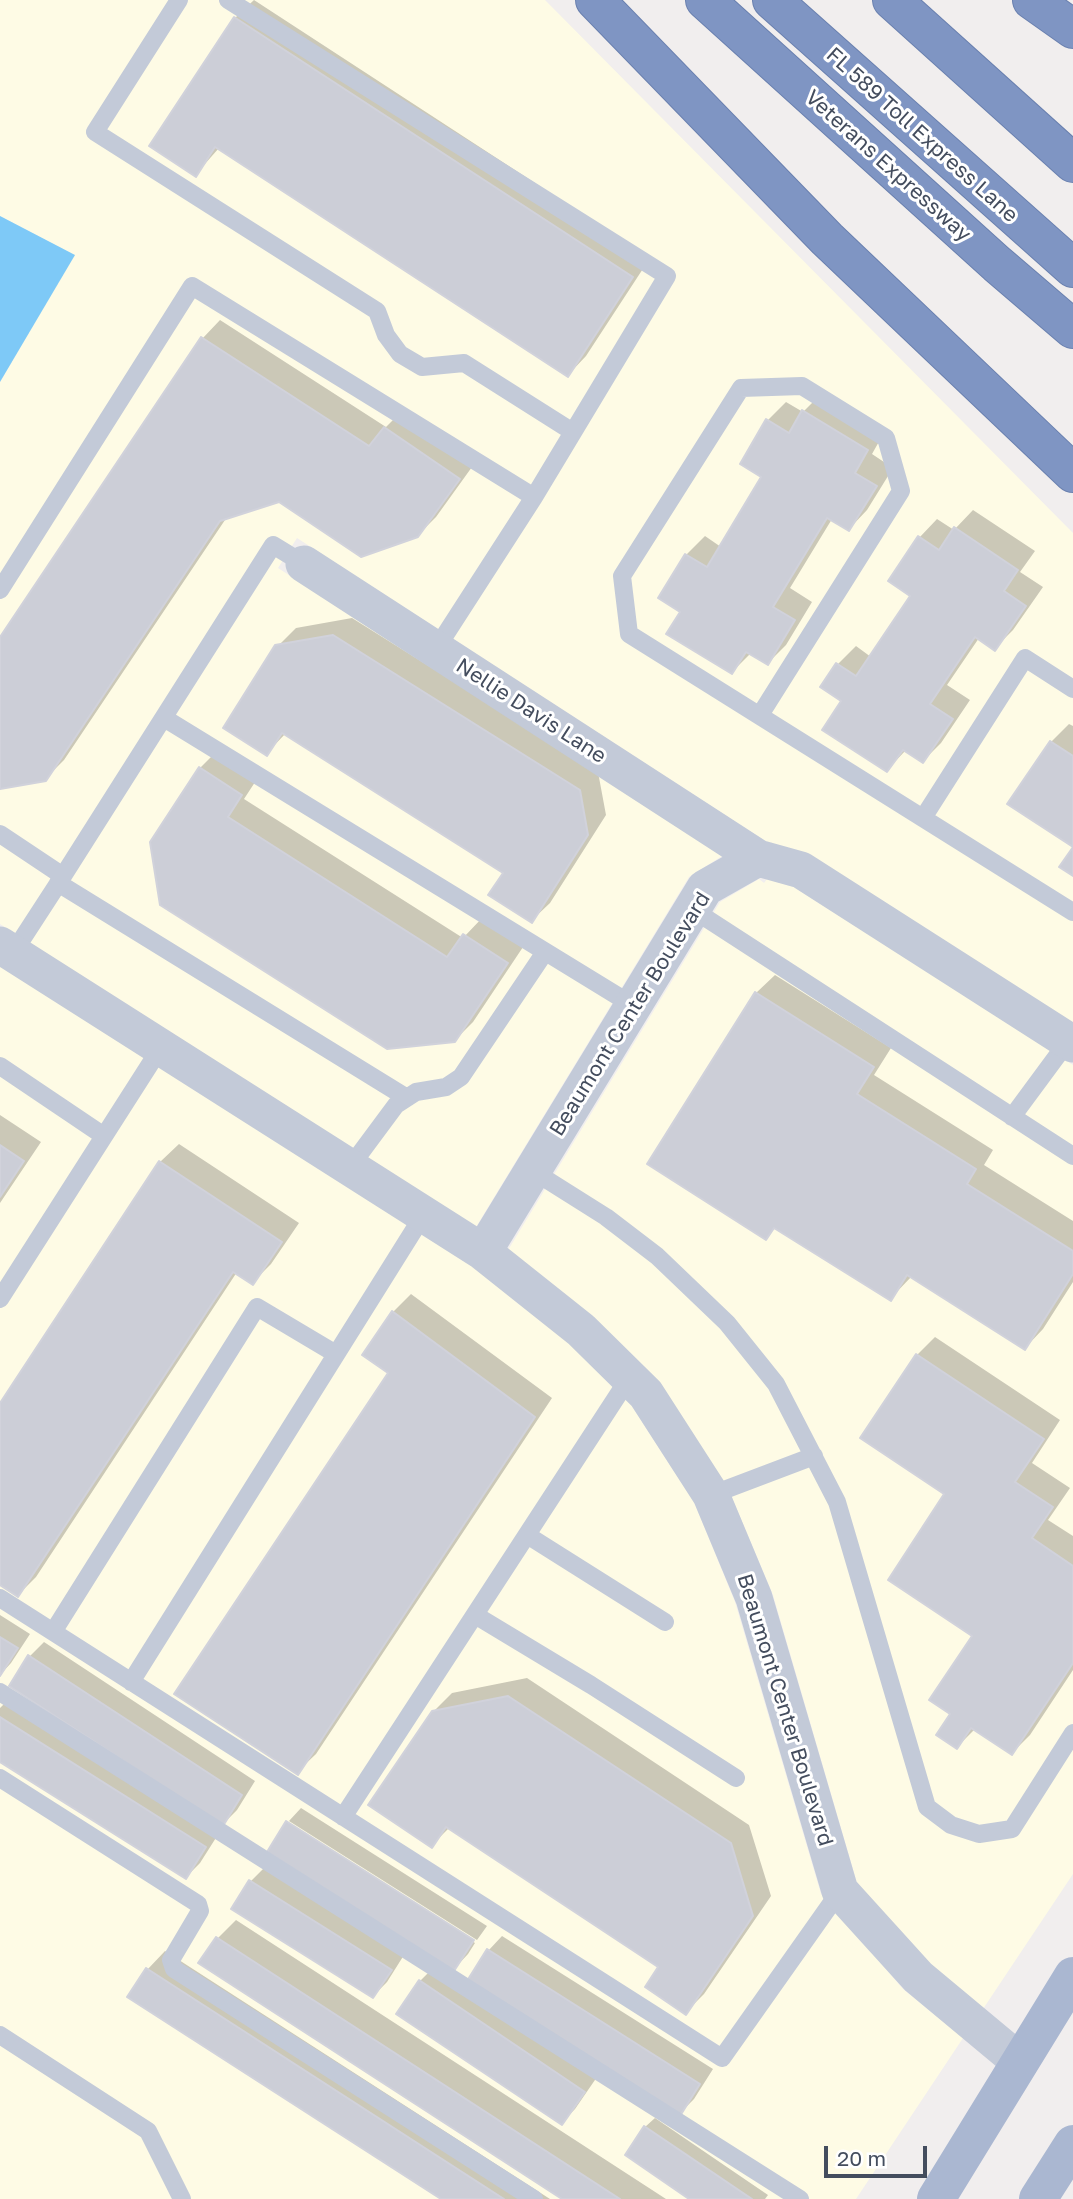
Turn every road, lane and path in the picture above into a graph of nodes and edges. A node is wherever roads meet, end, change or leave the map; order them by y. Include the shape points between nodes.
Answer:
1 (179, 0) edge
2 (228, 0) edge
3 (595, 0) edge
4 (705, 0) edge
5 (772, 0) edge
6 (892, 0) edge
7 (1032, 0) edge
8 (1073, 29) edge
9 (1073, 163) edge
10 (1073, 268) edge
11 (1073, 328) edge
12 (573, 432) junction
13 (1073, 473) edge
14 (534, 497) junction
15 (304, 564) joint
16 (0, 590) edge
17 (436, 649) junction
18 (1073, 689) edge
19 (760, 715) junction
20 (164, 718) junction
21 (922, 818) junction
22 (0, 834) edge
23 (758, 858) junction
24 (61, 880) junction
25 (692, 909) junction
26 (1073, 912) edge
27 (6, 949) edge
28 (545, 952) junction
29 (634, 1006) junction
30 (1071, 1040) edge
31 (161, 1047) junction
32 (0, 1066) edge
33 (407, 1098) junction
34 (1012, 1116) junction
35 (104, 1136) junction
36 (1073, 1156) edge
37 (350, 1167) junction
38 (533, 1171) junction
39 (424, 1214) junction
40 (483, 1252) junction
41 (0, 1299) edge
42 (336, 1354) junction
43 (629, 1378) junction
44 (814, 1456) junction
45 (711, 1495) junction
46 (527, 1535) junction
47 (0, 1598) edge
48 (475, 1615) junction
49 (665, 1622) dead end
50 (53, 1632) junction
51 (131, 1682) junction
52 (0, 1692) edge
53 (1073, 1733) edge
54 (0, 1778) edge
55 (736, 1778) dead end
56 (343, 1817) junction
57 (840, 1891) junction
58 (1073, 1976) edge
59 (0, 2035) edge
60 (1020, 2062) junction
61 (1073, 2144) edge
62 (798, 2198) edge
63 (183, 2199) edge
64 (534, 2199) edge
65 (936, 2199) edge
66 (1038, 2199) edge

1 - 12 lane via 95,132 377,311 400,354 422,367 464,363
2 - 12 lane via 667,276
3 - 13 highway via 827,239
4 - 11 highway, Veterans Expressway
5 - 10 highway, FL 589 Toll Express Lane
6 - 9 highway
7 - 8 highway
12 - 14 lane
14 - 16 lane via 192,286
14 - 17 lane
15 - 17 street, Nellie Davis Lane
15 - 20 lane via 273,545
17 - 23 street, Nellie Davis Lane
18 - 21 lane via 1025,658
19 - 19 lane via 629,634 622,576 741,388 802,386 886,439 901,491
19 - 21 lane
20 - 24 lane
20 - 28 lane
21 - 26 lane
22 - 24 lane
23 - 25 street, Beaumont Center Boulevard via 705,888
23 - 30 street via 801,870
24 - 27 lane
24 - 33 lane
25 - 29 street, Beaumont Center Boulevard
25 - 34 lane
27 - 31 street, Beaumont Center Boulevard
28 - 29 lane
28 - 33 lane via 461,1077 446,1087
29 - 38 street, Beaumont Center Boulevard
30 - 34 lane
31 - 35 lane
31 - 37 street, Beaumont Center Boulevard
32 - 35 lane
33 - 37 lane via 396,1105
34 - 36 lane
35 - 41 lane
37 - 39 street, Beaumont Center Boulevard
38 - 40 street, Beaumont Center Boulevard
38 - 44 lane via 657,1256 727,1323 776,1384
39 - 40 street, Beaumont Center Boulevard
39 - 42 lane
40 - 43 street, Beaumont Center Boulevard via 581,1330
42 - 50 lane via 257,1307
42 - 51 lane
43 - 45 street, Beaumont Center Boulevard via 646,1394
43 - 46 lane
44 - 45 lane
44 - 53 lane via 837,1502 927,1807 951,1825 979,1835 1012,1829
45 - 57 street, Beaumont Center Boulevard via 754,1598
46 - 48 lane
46 - 49 lane
47 - 50 lane
48 - 55 lane
48 - 56 lane
50 - 51 lane
51 - 56 lane
52 - 62 lane
54 - 64 lane via 198,1904 200,1911 171,1959 174,1969
56 - 57 lane via 722,2058
57 - 60 street, Beaumont Center Boulevard via 918,1978
58 - 60 main road
59 - 63 lane via 148,2131
60 - 65 main road
61 - 66 main road

